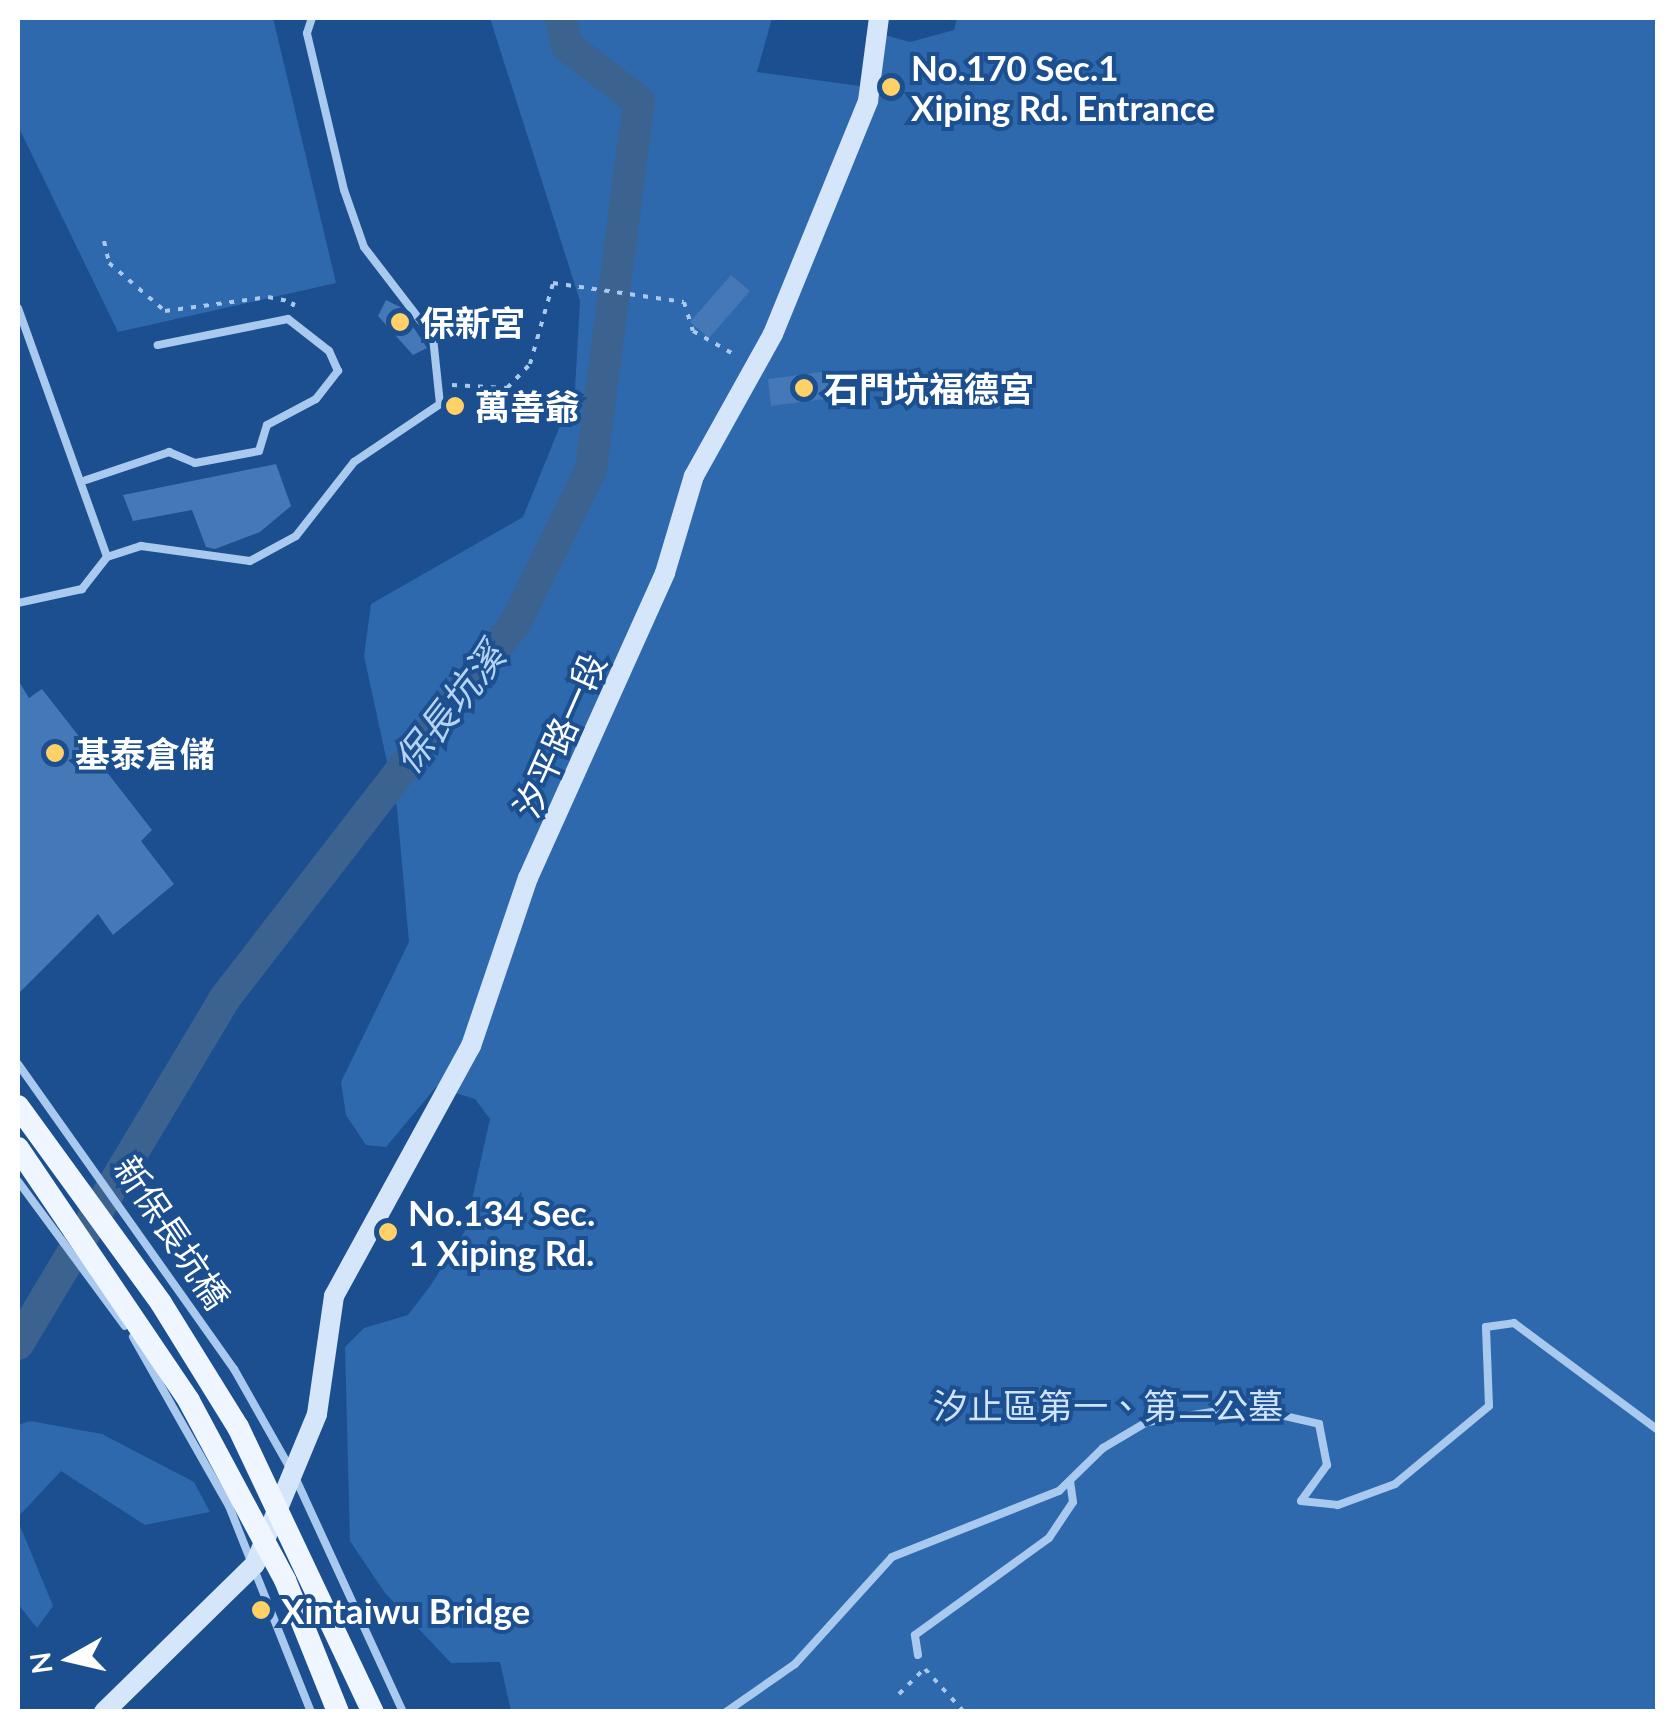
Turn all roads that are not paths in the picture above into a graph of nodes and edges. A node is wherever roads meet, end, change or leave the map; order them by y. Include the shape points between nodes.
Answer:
1 (312, 18) edge
2 (879, 18) edge
3 (18, 308) edge
4 (158, 345) dead end
5 (86, 480) junction
6 (106, 558) junction
7 (18, 603) edge
8 (18, 1064) edge
9 (18, 1106) edge
10 (18, 1148) edge
11 (18, 1180) edge
12 (1658, 1430) edge
13 (294, 1475) junction
14 (1070, 1481) junction
15 (255, 1564) junction
16 (918, 1655) road end
17 (104, 1712) edge
18 (311, 1712) edge
19 (338, 1712) edge
20 (373, 1712) edge
21 (402, 1712) edge
22 (726, 1712) edge

1 - 6 lane via 322,101 364,247 426,324 442,384 430,416 354,462 296,536 250,562 140,546
2 - 13 street, 汐平路一段 via 868,100 760,360 694,476 665,572 528,878 449,1097 334,1296 316,1414
3 - 5 lane via 57,437
4 - 5 lane via 288,319 330,352 338,371 316,399 266,425 259,451 196,463 169,452
5 - 6 lane
6 - 7 lane via 82,589
8 - 13 lane, 新保長坑橋
9 - 20 main road, bridge via 161,1302 238,1428
10 - 19 main road, bridge via 189,1401 284,1580
11 - 15 lane via 133,1337
12 - 14 lane via 1514,1323 1486,1327 1489,1406 1395,1484 1338,1505 1300,1501 1327,1465 1319,1424 1246,1407 1147,1422
13 - 15 street, 汐平路一段
13 - 21 lane, 新保長坑橋
14 - 16 lane via 1073,1502 1049,1538 939,1614 916,1635
14 - 22 lane via 892,1557 795,1664
15 - 17 street
15 - 18 lane

